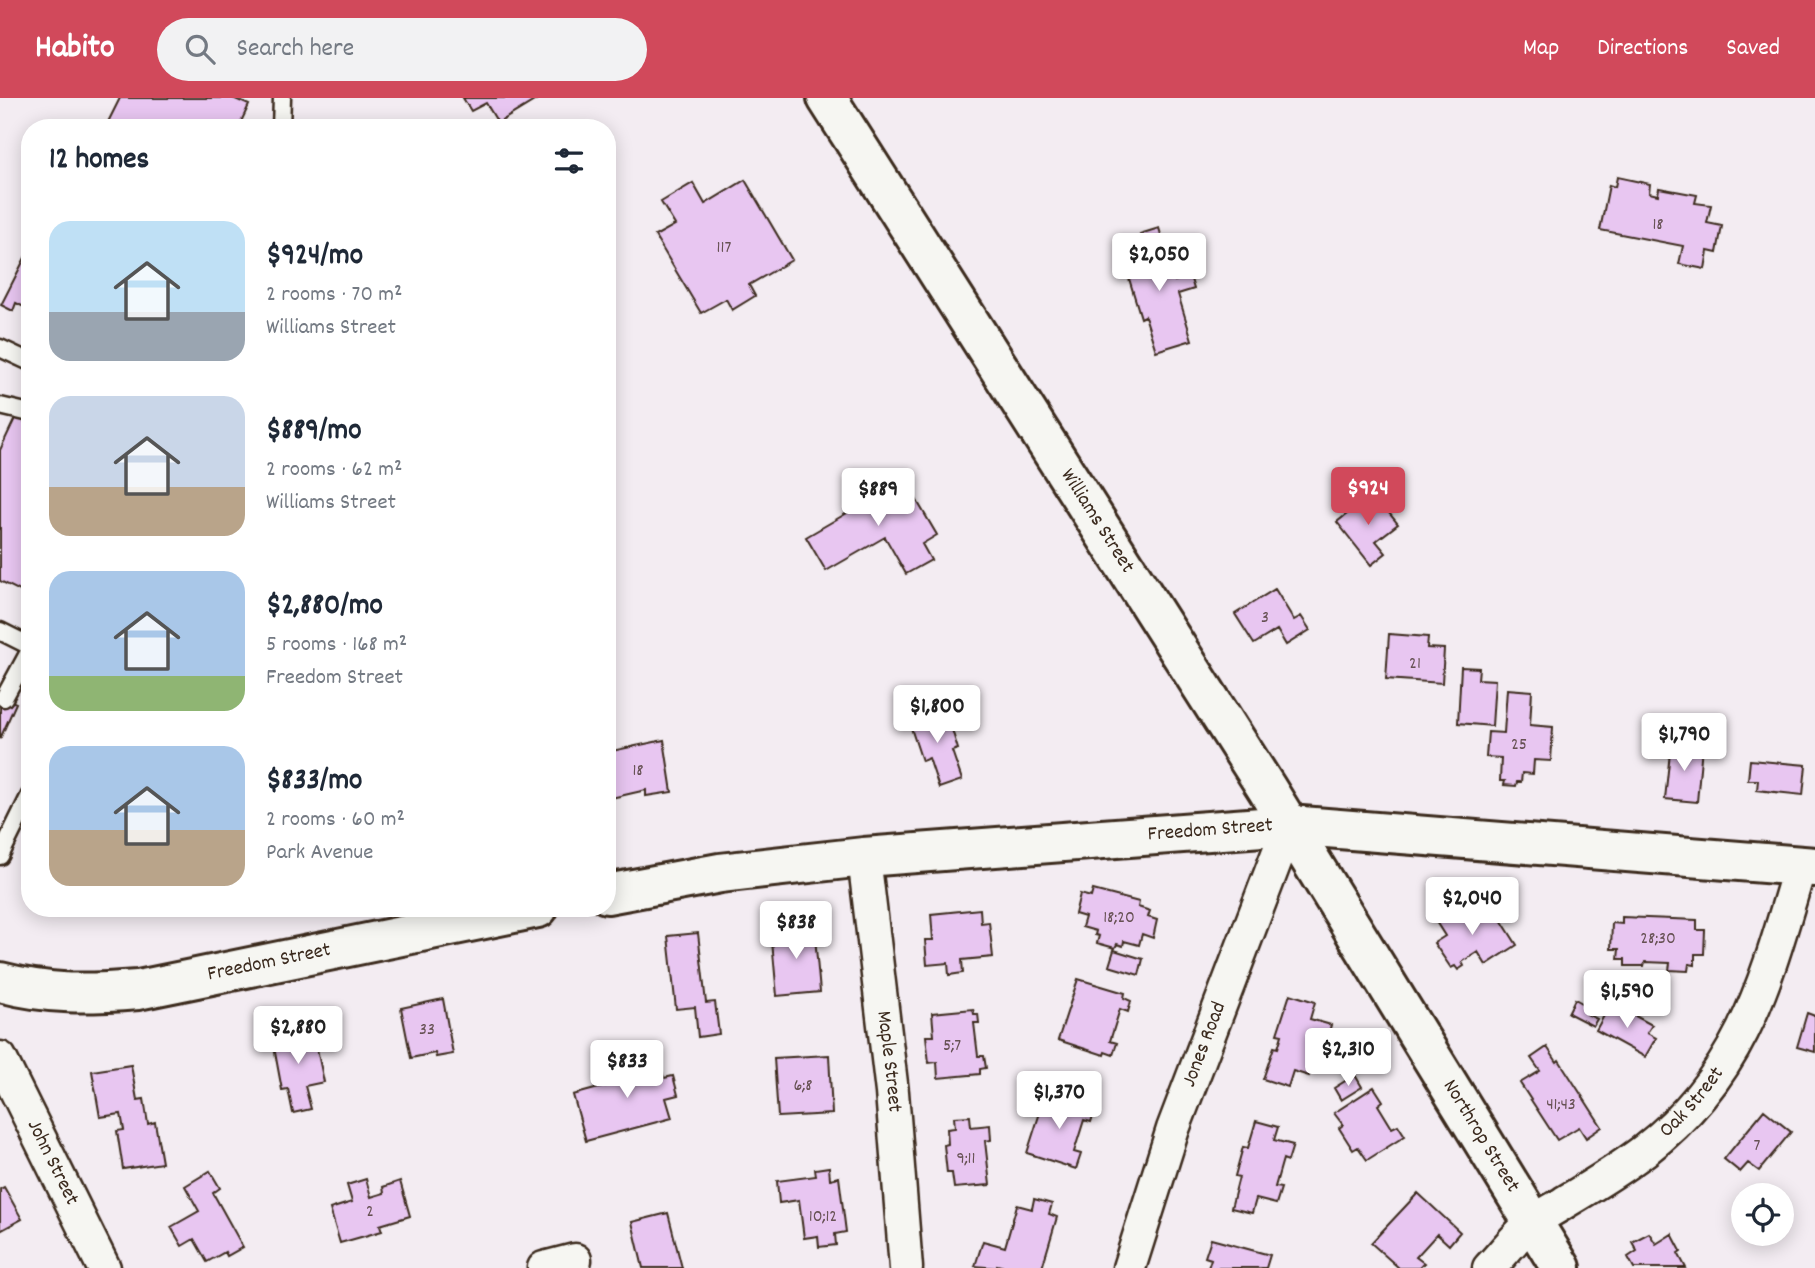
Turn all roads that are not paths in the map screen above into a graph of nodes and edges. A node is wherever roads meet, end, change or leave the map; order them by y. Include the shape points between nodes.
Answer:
1 (282, 98) edge
2 (827, 98) edge
3 (281, 119) edge
4 (0, 348) edge
5 (21, 358) edge
6 (0, 406) edge
7 (21, 411) edge
8 (0, 631) edge
9 (21, 643) edge
10 (21, 665) edge
11 (4, 698) dead end
12 (21, 813) edge
13 (1289, 825) junction
14 (0, 856) edge
15 (864, 857) junction
16 (1807, 867) edge
17 (616, 892) edge
18 (494, 917) edge
19 (0, 982) edge
20 (0, 1058) edge
21 (1533, 1222) junction
22 (575, 1260) dead end
23 (104, 1268) edge
24 (544, 1268) edge
25 (906, 1268) edge
26 (1129, 1268) edge
27 (1489, 1268) edge
28 (1562, 1268) edge

1 - 3 lane
2 - 13 street, Williams Street
4 - 5 lane
6 - 7 lane
8 - 9 lane
10 - 11 lane
12 - 14 lane
13 - 15 street, Freedom Street
13 - 16 street, Freedom Street
13 - 21 street, Northrop Street
13 - 26 street, Jones Road via 1173,1129
15 - 17 street, Freedom Street via 720,873
15 - 25 street, Maple Street
16 - 21 street, Oak Street via 1758,1000 1716,1078 1645,1150
18 - 19 street, Freedom Street via 138,990 84,995
20 - 23 street, John Street
21 - 27 street, Oak Street
21 - 28 street, Northrop Street
22 - 24 street

